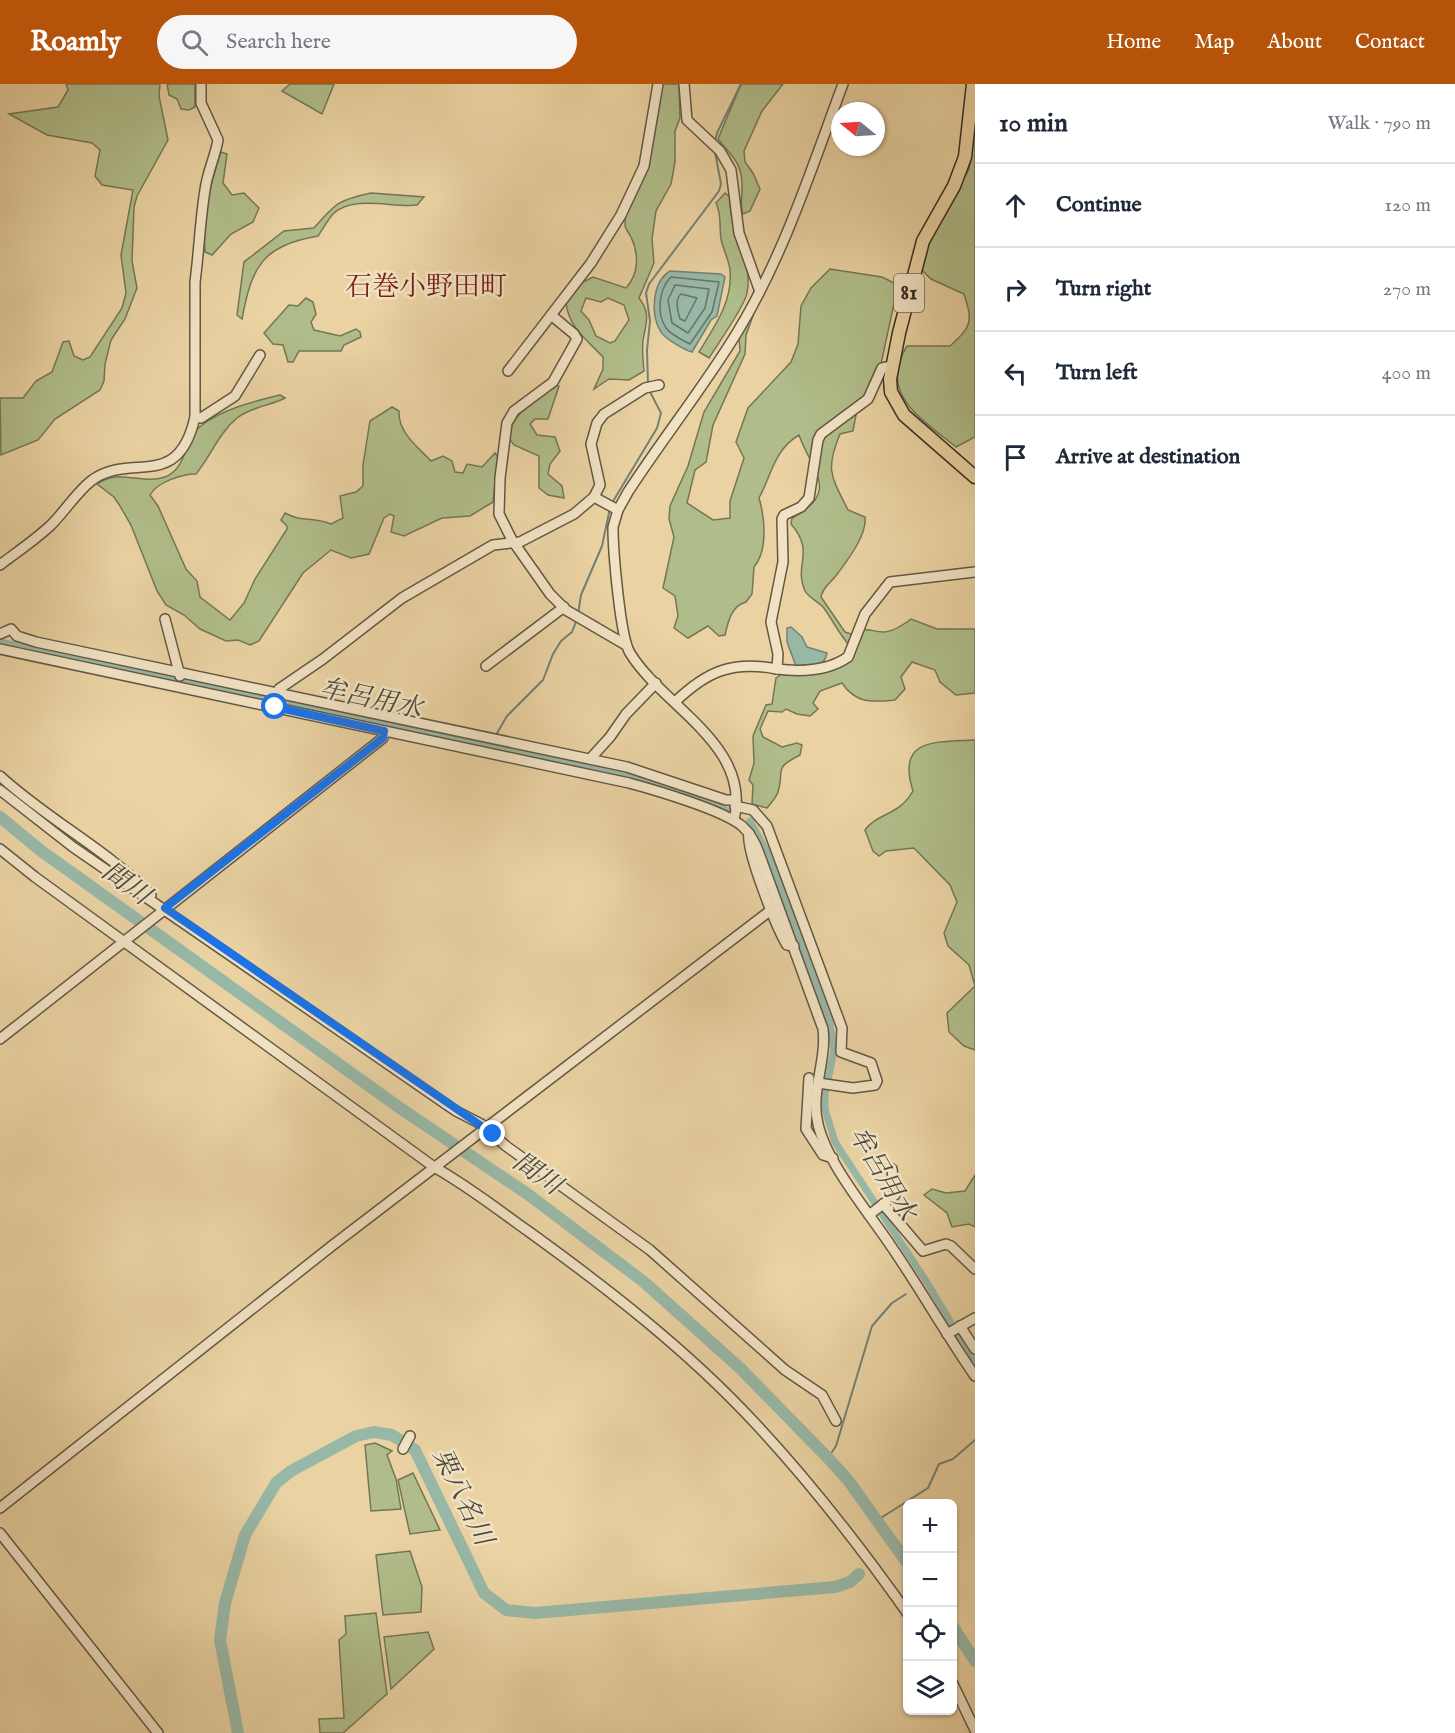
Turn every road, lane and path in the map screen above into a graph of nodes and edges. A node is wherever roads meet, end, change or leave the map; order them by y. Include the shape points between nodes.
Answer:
1 (201, 84) edge
2 (658, 84) edge
3 (684, 84) edge
4 (843, 84) edge
5 (973, 84) edge
6 (759, 289) junction
7 (551, 315) junction
8 (260, 355) dead end
9 (892, 366) junction
10 (508, 370) dead end
11 (651, 386) dead end
12 (195, 417) junction
13 (975, 477) edge
14 (594, 497) junction
15 (613, 507) junction
16 (514, 543) junction
17 (0, 565) edge
18 (975, 572) edge
19 (564, 608) junction
20 (165, 618) dead end
21 (5, 632) edge
22 (626, 645) junction
23 (0, 649) edge
24 (486, 666) dead end
25 (777, 669) junction
26 (181, 673) junction
27 (656, 683) junction
28 (178, 685) junction
29 (276, 700) junction
30 (675, 702) junction
31 (384, 731) junction
32 (490, 744) junction
33 (590, 759) junction
34 (0, 776) edge
35 (0, 790) edge
36 (735, 803) junction
37 (734, 820) junction
38 (749, 832) junction
39 (0, 849) edge
40 (780, 884) junction
41 (155, 902) junction
42 (164, 909) junction
43 (771, 910) junction
44 (125, 940) junction
45 (794, 946) junction
46 (0, 1039) edge
47 (833, 1043) junction
48 (816, 1082) junction
49 (485, 1129) junction
50 (436, 1166) junction
51 (892, 1169) dead end
52 (876, 1208) junction
53 (975, 1269) edge
54 (975, 1318) edge
55 (954, 1330) junction
56 (975, 1349) edge
57 (975, 1376) edge
58 (836, 1421) dead end
59 (410, 1436) dead end
60 (403, 1448) dead end
61 (0, 1508) edge
62 (0, 1533) edge
63 (903, 1607) edge
64 (957, 1692) edge
65 (975, 1730) edge
66 (158, 1733) edge

1 - 12 street via 201,102 218,140 208,173 195,282
2 - 7 street via 642,173 608,237
3 - 6 street via 687,120 720,151 731,170 739,233
4 - 6 street via 786,234
5 - 9 main road, 81 via 965,157 954,186 923,241
6 - 15 street via 738,331
7 - 10 street
7 - 16 street via 577,339 553,382 514,411 507,423 499,505 502,521
8 - 12 street via 235,396 201,418
9 - 13 main road, 81 via 891,392 897,406
9 - 25 street via 882,368 868,399 821,434 809,498 801,507 783,514 783,562 771,622
11 - 14 street via 604,414 597,423 591,444 600,485
12 - 17 street via 183,446 168,462 91,480 51,524
14 - 15 street
14 - 16 street via 559,524
15 - 22 street
16 - 19 street via 536,578
16 - 29 street via 493,545 402,598 279,689
18 - 25 street via 890,582 870,604 848,657 809,671
19 - 22 street
19 - 24 street
20 - 26 street
21 - 26 street
22 - 27 street
23 - 28 street
25 - 30 street via 725,667 698,681
26 - 28 street
26 - 29 street
27 - 30 street
27 - 33 street
28 - 29 street
29 - 31 street
29 - 32 street
30 - 36 street via 723,756 732,775
31 - 32 street
31 - 42 street via 383,738
32 - 33 street
32 - 37 street via 629,783
33 - 36 street via 649,773
34 - 41 street via 121,867
35 - 41 street via 64,840
36 - 37 street
36 - 40 street via 753,810 763,820
37 - 38 street
38 - 40 street
38 - 43 street via 750,851
39 - 44 street
40 - 45 street
40 - 47 street via 842,1028
41 - 42 street
42 - 44 street
42 - 49 street
43 - 45 street via 783,938
43 - 49 street
44 - 46 street
44 - 50 street
45 - 47 street
47 - 48 street
47 - 48 street via 842,1054 873,1066 877,1081 875,1085 853,1088
48 - 52 street via 818,1124 833,1158
49 - 50 street
49 - 58 street via 650,1250 785,1370 822,1395
50 - 61 street
50 - 63 street via 589,1275 723,1391 832,1510
51 - 52 street via 895,1195
52 - 53 street via 923,1251 946,1244
52 - 55 street
54 - 55 street
55 - 56 street
55 - 57 street
59 - 60 street
62 - 66 street
64 - 65 street

